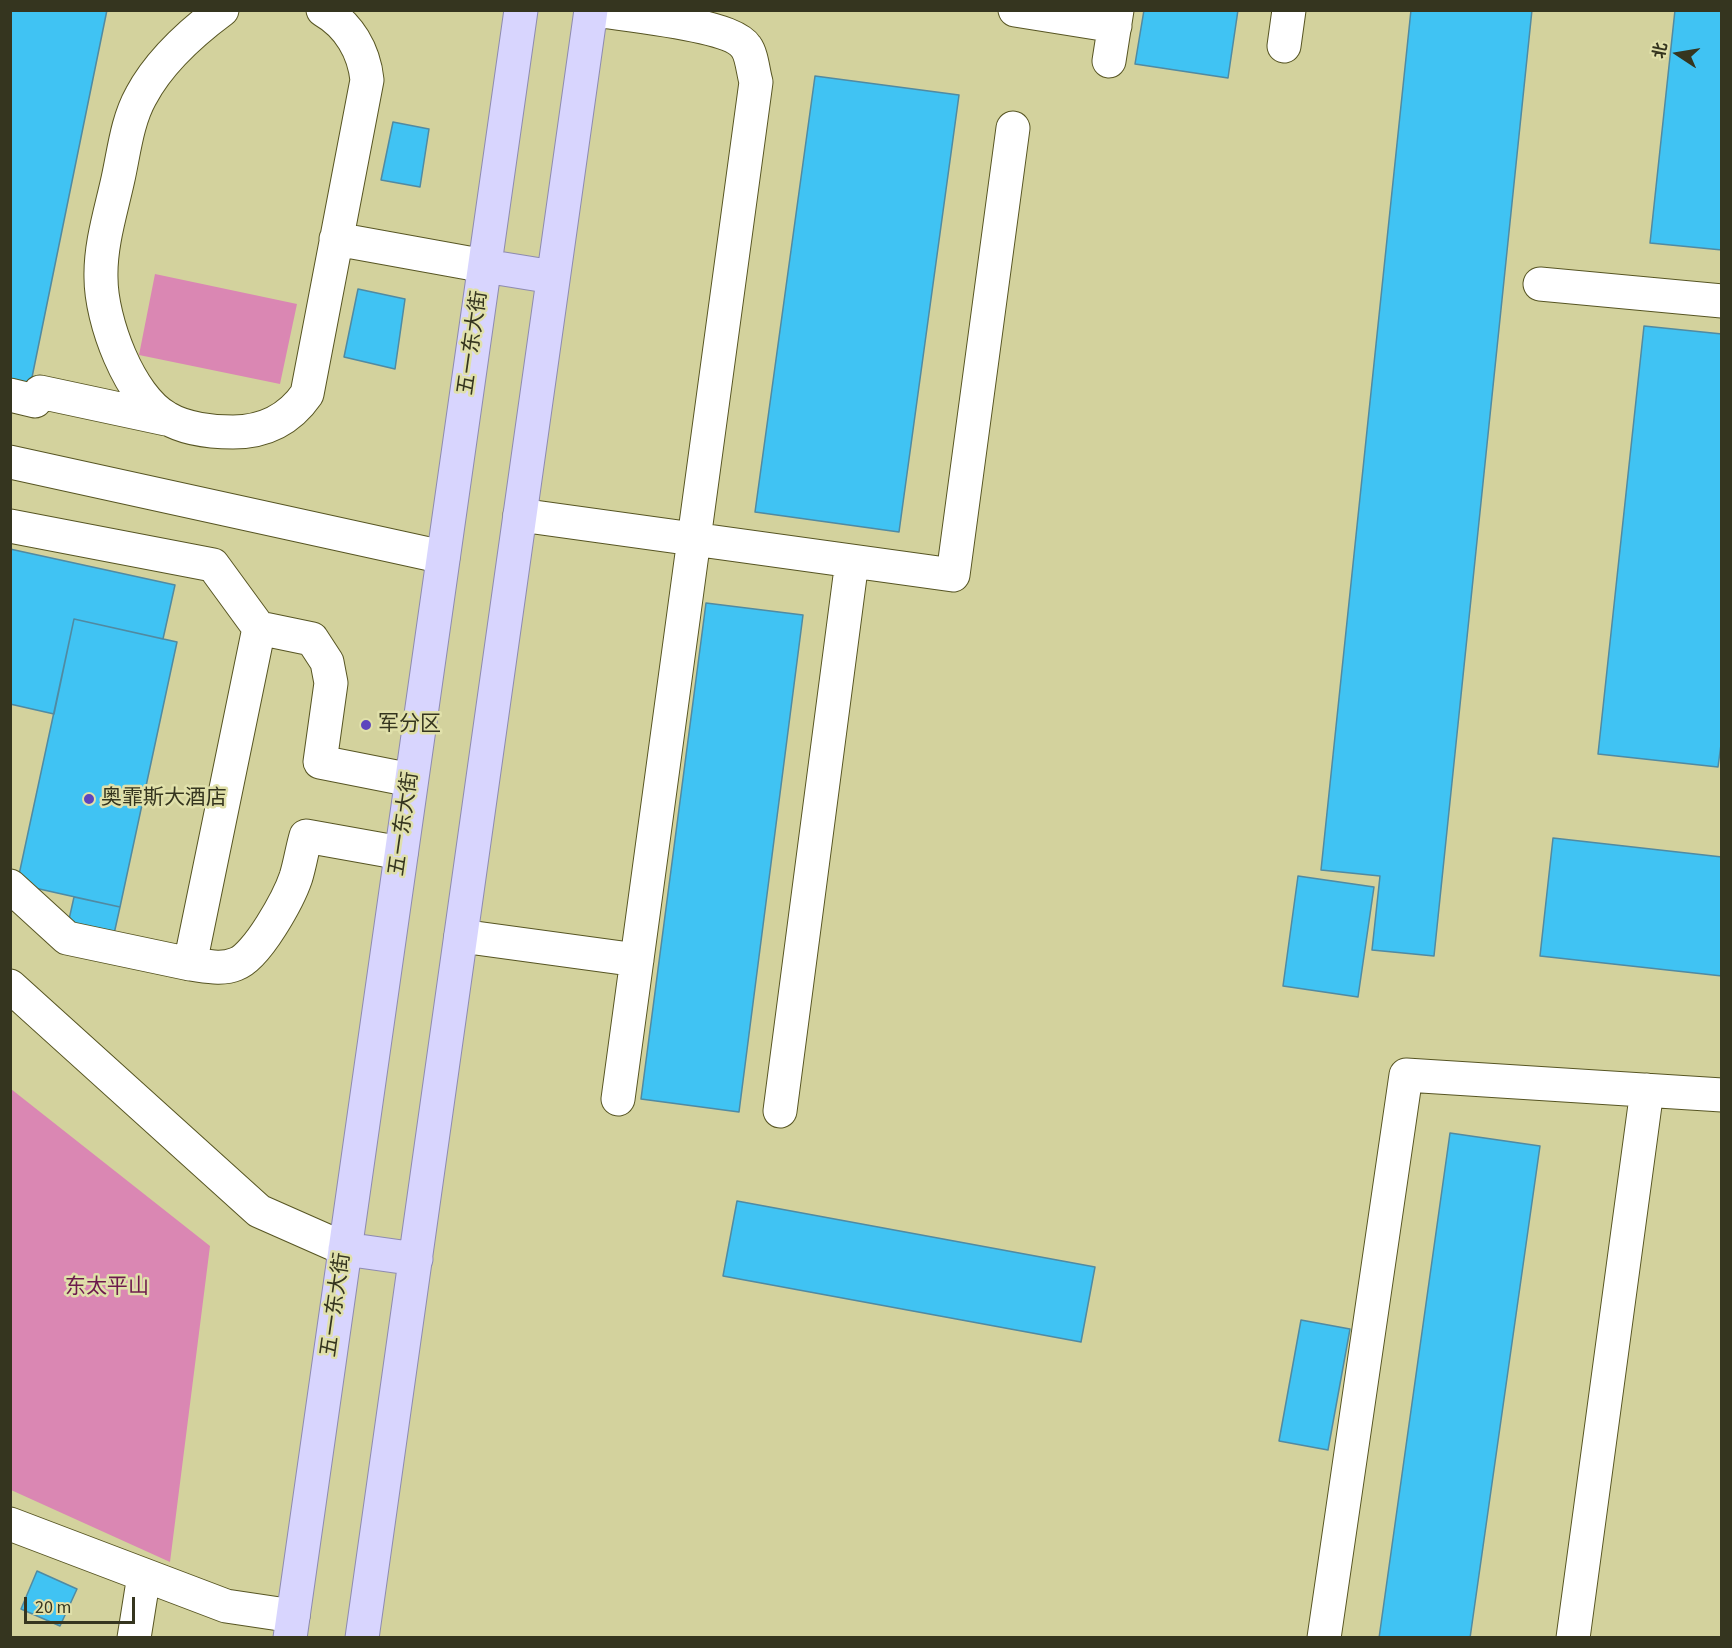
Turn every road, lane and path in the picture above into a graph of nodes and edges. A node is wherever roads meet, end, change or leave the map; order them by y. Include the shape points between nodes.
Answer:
1 (222, 10) edge
2 (323, 10) edge
3 (521, 10) edge
4 (593, 10) edge
5 (1015, 10) edge
6 (1289, 10) edge
7 (1116, 18) edge
8 (1284, 46) dead end
9 (1109, 61) dead end
10 (1013, 128) dead end
11 (336, 239) junction
12 (485, 266) junction
13 (553, 277) junction
14 (1540, 284) dead end
15 (1722, 301) edge
16 (10, 395) edge
17 (168, 419) junction
18 (10, 462) edge
19 (520, 515) junction
20 (10, 526) edge
21 (694, 540) junction
22 (443, 557) junction
23 (852, 561) junction
24 (260, 628) junction
25 (411, 780) junction
26 (401, 853) junction
27 (10, 886) edge
28 (461, 936) junction
29 (637, 960) junction
30 (190, 964) junction
31 (10, 986) edge
32 (1647, 1090) junction
33 (1722, 1095) edge
34 (618, 1099) dead end
35 (780, 1111) dead end
36 (345, 1249) junction
37 (416, 1259) junction
38 (10, 1524) edge
39 (144, 1575) junction
40 (292, 1627) edge
41 (134, 1638) edge
42 (362, 1638) edge
43 (1324, 1638) edge
44 (1573, 1638) edge

1 - 17 street via 156,72 140,97 129,126 104,244 103,297 117,348 145,399
2 - 11 street via 346,29 357,46 365,62 367,80
3 - 12 main road, 五一东大街
4 - 13 main road
4 - 21 street via 700,26 732,36 746,47 756,82
5 - 7 street
6 - 8 street
7 - 9 street
10 - 23 street via 953,575
11 - 12 street
11 - 17 street via 307,394 300,404 278,422 247,432 204,429
12 - 13 main road
12 - 22 main road, 五一东大街
13 - 19 main road
14 - 15 street
16 - 17 street via 34,401 40,392
18 - 22 street
19 - 21 street
19 - 28 main road
20 - 24 street via 213,565
21 - 23 street
21 - 29 street
22 - 25 main road, 五一东大街
23 - 35 street
24 - 25 street via 312,639 327,662 331,683 320,762
24 - 30 street
25 - 26 main road, 五一东大街
26 - 30 street via 306,836 296,878 276,918 252,951 239,964 221,968
26 - 36 main road, 五一东大街
27 - 30 street via 67,938
28 - 29 street
28 - 37 main road
29 - 34 street
31 - 36 street via 259,1211
32 - 33 street
32 - 43 street via 1406,1075
32 - 44 street
36 - 37 main road
36 - 40 main road, 五一东大街
37 - 42 main road
38 - 39 street
39 - 40 street
39 - 41 street

